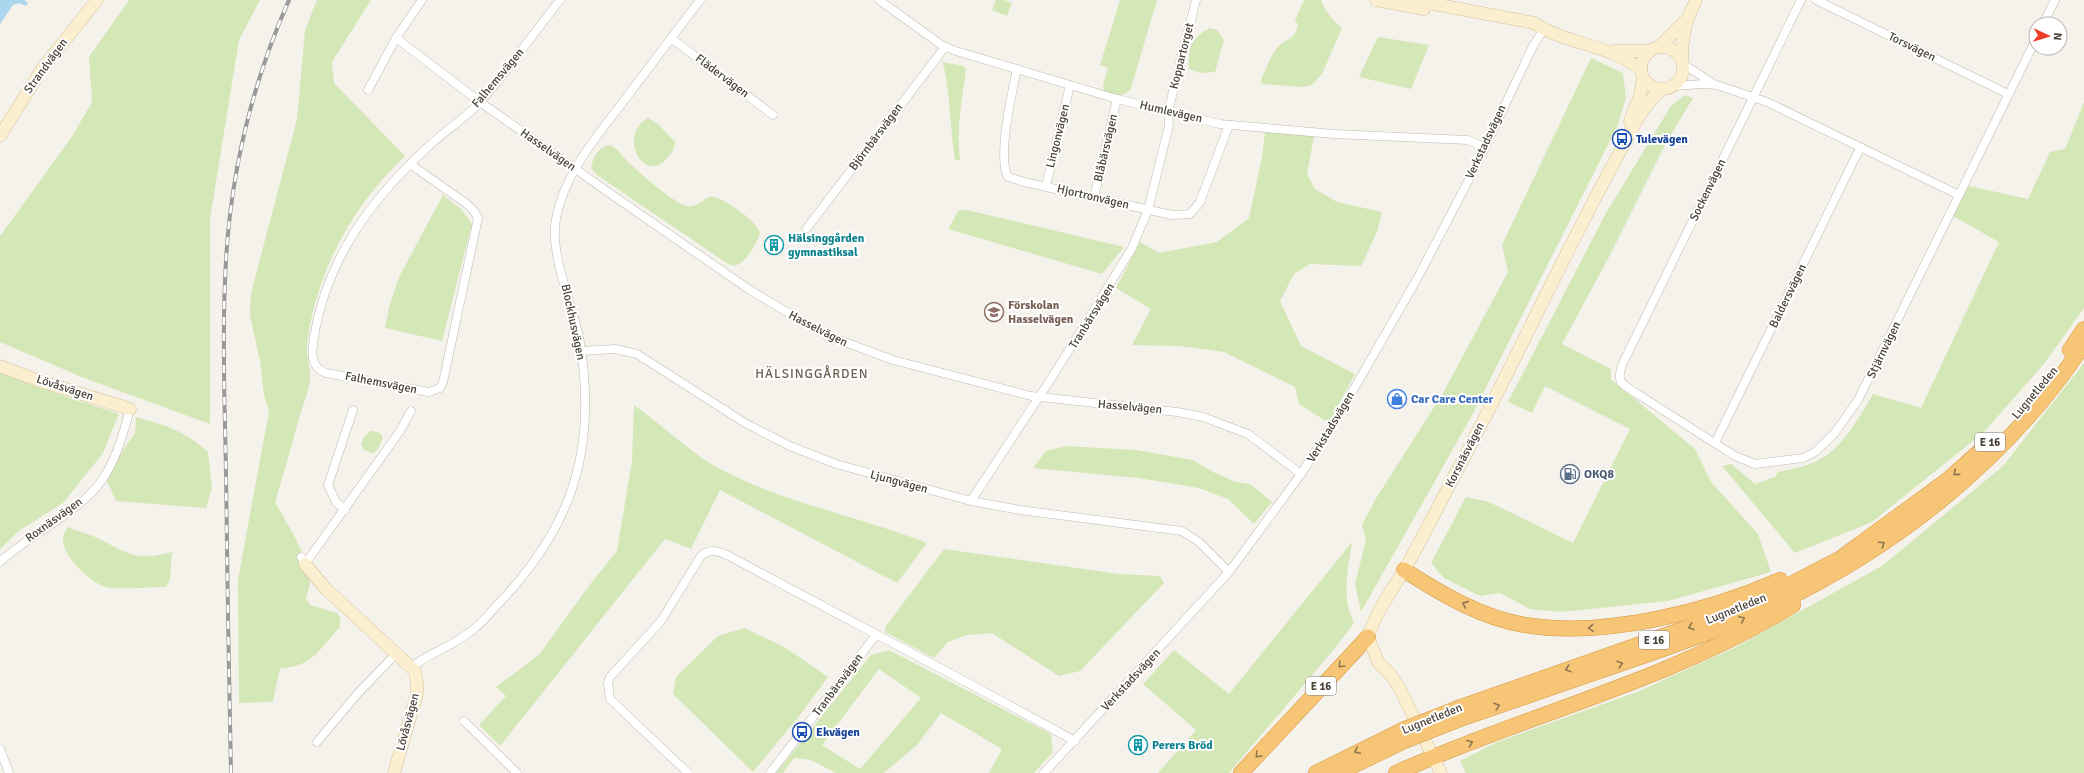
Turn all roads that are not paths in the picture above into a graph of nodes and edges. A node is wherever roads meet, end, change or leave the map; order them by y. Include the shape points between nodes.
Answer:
1 (97, 0) edge
2 (422, 0) edge
3 (560, 0) edge
4 (700, 0) edge
5 (879, 0) edge
6 (1196, 0) edge
7 (1376, 0) edge
8 (1413, 0) edge
9 (1696, 0) edge
10 (1801, 0) edge
11 (1816, 0) edge
12 (2055, 0) edge
13 (2047, 16) edge
14 (1686, 20) junction
15 (1544, 29) junction
16 (396, 38) junction
17 (672, 38) junction
18 (945, 47) junction
19 (1654, 49) junction
20 (1612, 51) junction
21 (2028, 55) edge
22 (1683, 62) junction
23 (1017, 69) junction
24 (1642, 74) junction
25 (1070, 85) junction
26 (1717, 85) junction
27 (1674, 86) junction
28 (368, 90) dead end
29 (1661, 90) junction
30 (2008, 94) junction
31 (1754, 97) junction
32 (1117, 99) junction
33 (480, 102) junction
34 (1168, 112) junction
35 (773, 115) dead end
36 (1229, 125) junction
37 (0, 136) edge
38 (1484, 146) junction
39 (1860, 148) junction
40 (410, 164) junction
41 (575, 169) junction
42 (1046, 186) junction
43 (1602, 186) junction
44 (1959, 195) junction
45 (1094, 197) junction
46 (1148, 210) junction
47 (807, 228) dead end
48 (2084, 329) edge
49 (2084, 344) edge
50 (581, 351) junction
51 (0, 366) edge
52 (1620, 380) joint
53 (1038, 398) junction
54 (130, 409) joint
55 (354, 410) dead end
56 (411, 411) dead end
57 (1716, 443) junction
58 (1301, 474) junction
59 (971, 501) junction
60 (345, 510) junction
61 (1876, 533) junction
62 (1862, 558) junction
63 (303, 561) joint
64 (0, 562) edge
65 (1404, 570) junction
66 (1229, 572) junction
67 (876, 635) junction
68 (1368, 637) junction
69 (396, 654) junction
70 (411, 667) junction
71 (1460, 713) junction
72 (464, 721) dead end
73 (1404, 735) junction
74 (1075, 741) junction
75 (317, 742) dead end
76 (0, 750) edge
77 (1433, 756) junction
78 (9, 773) edge
79 (394, 773) edge
80 (517, 773) edge
81 (688, 773) edge
82 (770, 773) edge
83 (1044, 773) edge
84 (1241, 773) edge
85 (1316, 773) edge
86 (1338, 773) edge
87 (1396, 773) edge
88 (1441, 773) edge

1 - 37 street, Strandvägen via 42,69
2 - 16 street
3 - 33 street, Falhemsvägen
4 - 17 street, Blockhusvägen
5 - 18 street, Humlevägen
6 - 34 street, Koppartorget
7 - 15 street via 1532,30
8 - 15 street via 1526,21
9 - 14 street
10 - 31 street, Sockenvägen
11 - 30 street, Torsvägen
12 - 13 street
14 - 19 street
14 - 22 street via 1682,39
15 - 20 street
15 - 38 street, Verkstadsvägen via 1532,46
16 - 28 street
16 - 33 street, Hasselvägen
17 - 35 street, Flädervägen
17 - 41 street, Blockhusvägen
18 - 23 street, Humlevägen
18 - 47 street, Björnbärsvägen
19 - 20 street
19 - 22 street via 1672,49
19 - 24 street via 1644,57
20 - 24 street via 1629,59
21 - 30 street, Stjärnvägen
22 - 26 street
22 - 27 street via 1682,75
23 - 25 street, Humlevägen
23 - 42 street, Hjortronvägen via 1008,115 1005,168 1010,178
24 - 29 street via 1650,86
24 - 43 street, Korsnäsvägen via 1636,109
25 - 32 street, Humlevägen
25 - 42 street, Lingonvägen
26 - 27 street
26 - 31 street
27 - 29 street
29 - 43 street, Korsnäsvägen via 1653,96 1642,113
30 - 44 street, Stjärnvägen
31 - 39 street
31 - 52 street, Sockenvägen via 1622,366
32 - 34 street, Humlevägen
32 - 45 street, Blåbärsvägen
33 - 40 street, Falhemsvägen
33 - 41 street, Hasselvägen
34 - 36 street, Humlevägen
34 - 46 street, Tranbärsvägen via 1169,125
36 - 38 street, Humlevägen via 1334,134 1468,140
36 - 46 street, Hjortronvägen via 1200,202 1194,210 1190,214 1179,215
38 - 58 street, Verkstadsvägen via 1417,280 1339,415
39 - 44 street
39 - 57 street, Baldersvägen
40 - 40 street, Falhemsvägen via 379,196 338,262 321,303 313,358 323,372 429,392 440,388 443,382 478,218 467,204
41 - 50 street, Blockhusvägen via 559,206 555,233
41 - 53 street, Hasselvägen via 750,290 826,335 893,360
42 - 45 street, Hjortronvägen
43 - 65 street, Korsnäsvägen
44 - 57 street, Stjärnvägen via 1870,379 1843,422 1826,443 1803,458 1761,464 1744,461
45 - 46 street, Hjortronvägen
46 - 53 street, Tranbärsvägen via 1119,273
48 -> 61 highway, Lugnetleden / E 16 via 2046,380 1992,440 1949,479
62 -> 49 highway, Lugnetleden / E 16 via 1930,509 2009,437 2045,397
50 - 59 street, Ljungvägen via 615,349 632,352 648,359 745,423 790,446 836,464
50 - 70 street, Blockhusvägen via 584,376 584,430 574,487 561,517 530,567 476,628
51 - 54 street, Lövåsvägen
52 - 57 street, Stjärnvägen via 1636,393
53 - 58 street, Hasselvägen via 1203,417 1248,434
53 - 59 street, Tranbärsvägen
54 - 64 street, Roxnäsvägen via 116,455 102,481 69,511 24,541
55 - 60 street via 328,485 336,502
56 - 60 street
58 - 66 street, Verkstadsvägen
59 - 66 street, Ljungvägen via 1020,510 1182,531 1199,542
60 - 63 street
61 -> 65 highway, E 16 via 1770,585 1711,604 1614,626 1574,629 1525,625 1494,617 1440,593
61 -> 71 highway, Lugnetleden / E 16 via 1841,558 1809,576 1741,608
71 -> 62 highway, Lugnetleden / E 16 via 1728,625 1781,602
77 -> 62 highway, E 16 via 1634,681 1719,645 1774,616
63 - 69 street via 326,589
65 - 68 street, Korsnäsvägen via 1372,624
66 - 74 street, Verkstadsvägen
67 - 74 street via 977,686
67 - 81 street via 731,557 716,551 705,552 662,621 615,671 608,683 610,699
67 - 82 street, Tranbärsvägen
68 - 77 street via 1378,662 1391,675 1405,698
68 -> 84 highway, E 16
69 - 70 street
69 - 75 street
70 - 79 street, Lövåsvägen via 417,678 417,694
71 - 73 highway, Lugnetleden / E 16, bridge
72 - 80 street
73 -> 85 highway, Lugnetleden / E 16
73 - 86 highway, Lugnetleden / E 16
74 - 83 street, Verkstadsvägen
76 - 78 street
77 - 87 highway, E 16
77 - 88 street

